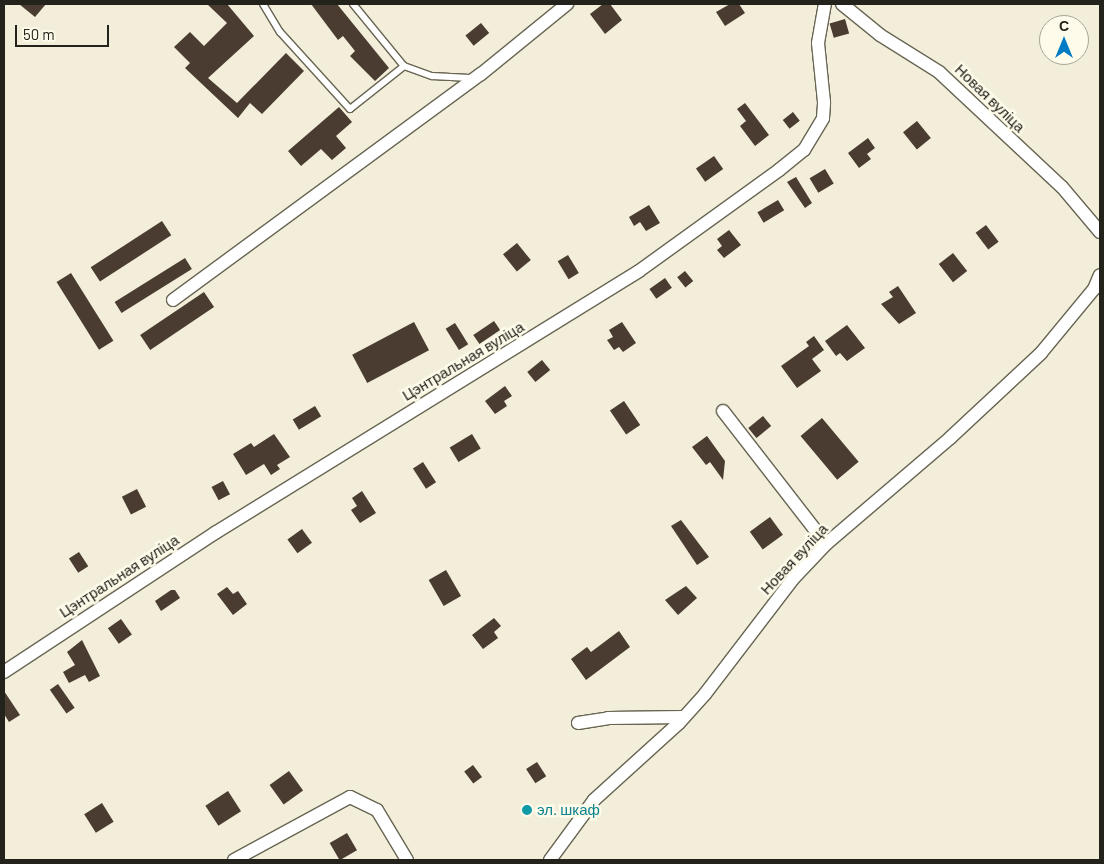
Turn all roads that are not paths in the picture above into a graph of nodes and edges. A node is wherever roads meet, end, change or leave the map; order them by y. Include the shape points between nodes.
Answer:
1 (263, 4) edge
2 (353, 4) edge
3 (568, 4) edge
4 (825, 4) edge
5 (842, 4) edge
6 (404, 66) junction
7 (481, 74) junction
8 (1100, 232) edge
9 (1100, 275) edge
10 (173, 300) dead end
11 (723, 411) dead end
12 (826, 544) junction
13 (4, 672) edge
14 (684, 717) junction
15 (578, 723) dead end
16 (237, 860) edge
17 (408, 860) edge
18 (550, 860) edge

1 - 6 lane via 280,32 350,109
2 - 6 lane
3 - 7 street
4 - 13 street, Цэнтральная вуліца via 818,43 823,118 804,150 639,271 215,533
5 - 8 street, Новая вуліца via 880,35 939,72 1062,187
6 - 7 lane via 432,76 462,80
7 - 10 street
9 - 12 street, Новая вуліца via 1094,289 1041,353 950,438
11 - 12 street
12 - 14 street, Новая вуліца via 793,580
14 - 15 street via 608,718
14 - 18 street, Новая вуліца via 594,800
16 - 17 street via 350,797 378,810

